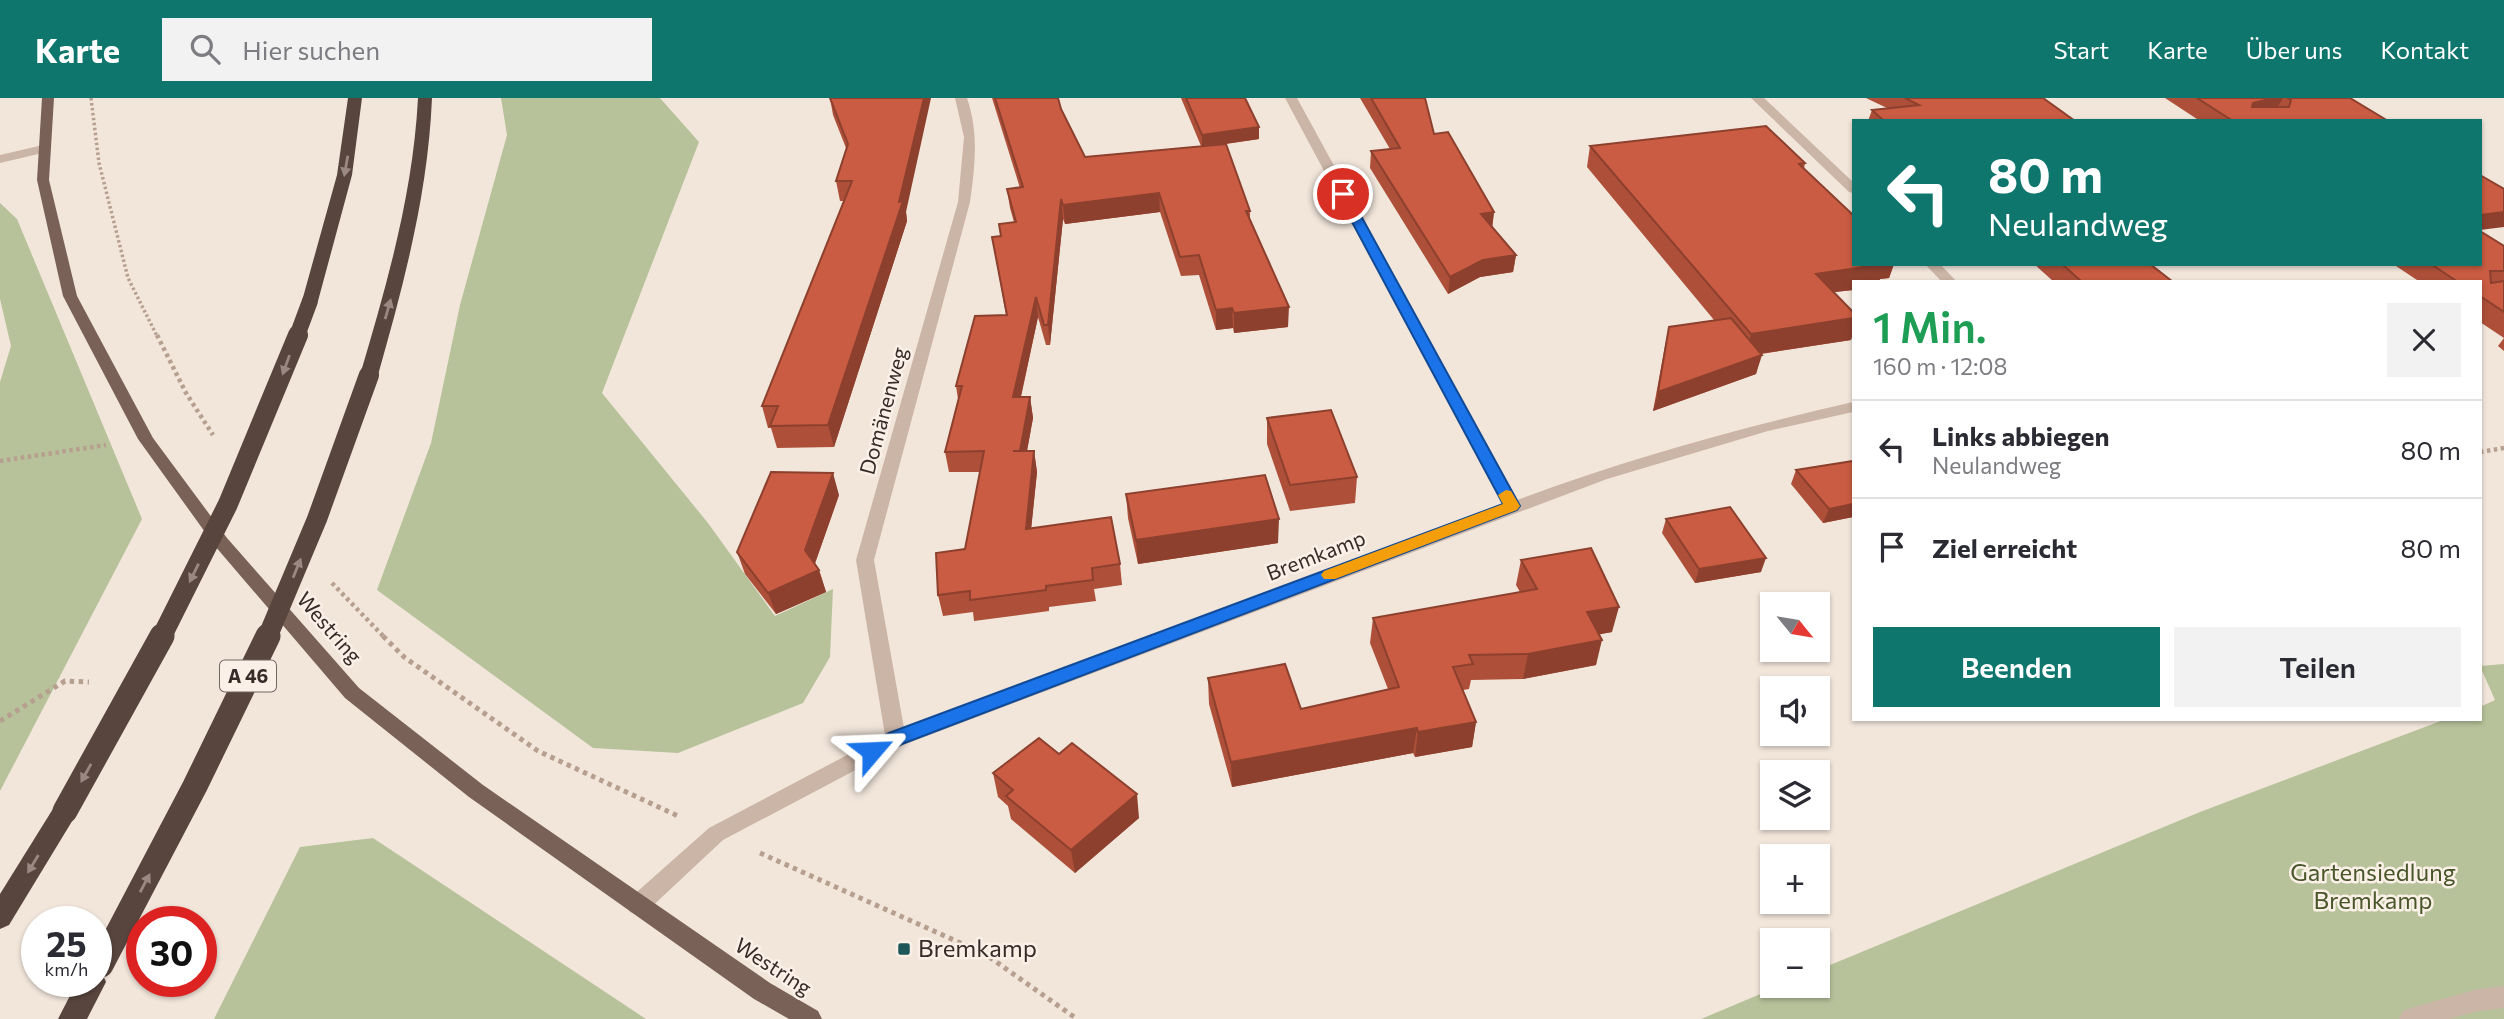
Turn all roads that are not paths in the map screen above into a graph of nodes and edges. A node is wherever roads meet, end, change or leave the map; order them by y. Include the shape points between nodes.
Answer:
1 (48, 98) edge
2 (355, 98) edge
3 (425, 98) edge
4 (961, 98) edge
5 (1291, 98) edge
6 (1757, 98) edge
7 (43, 149) junction
8 (0, 159) edge
9 (1852, 171) edge
10 (1837, 173) junction
11 (1852, 188) edge
12 (1934, 266) edge
13 (1948, 280) edge
14 (1852, 407) edge
15 (1512, 506) junction
16 (896, 738) junction
17 (638, 905) junction
18 (0, 917) edge
19 (112, 945) edge
20 (84, 997) edge
21 (2504, 997) edge
22 (72, 1019) edge
23 (810, 1019) edge
24 (2411, 1019) edge

1 - 7 main road, Westring
2 -> 18 highway, bridge via 345,171 310,301 228,505 160,641
19 -> 3 highway, A 46, bridge via 208,763 282,604 334,477 400,264 419,175
4 - 16 street, Domänenweg via 969,116 972,148 964,202 865,559
5 - 15 street
6 - 10 street
7 - 8 street
7 - 17 main road, Westring via 43,180 70,296 146,439 221,542 352,693 476,790
9 - 10 street
10 - 11 street
12 - 13 street
14 - 15 street, Bremkamp via 1601,475
15 - 16 street, Bremkamp
16 - 17 street, Bremkamp via 716,834
17 - 23 main road, Westring
20 - 22 highway, A 46
21 - 24 street

